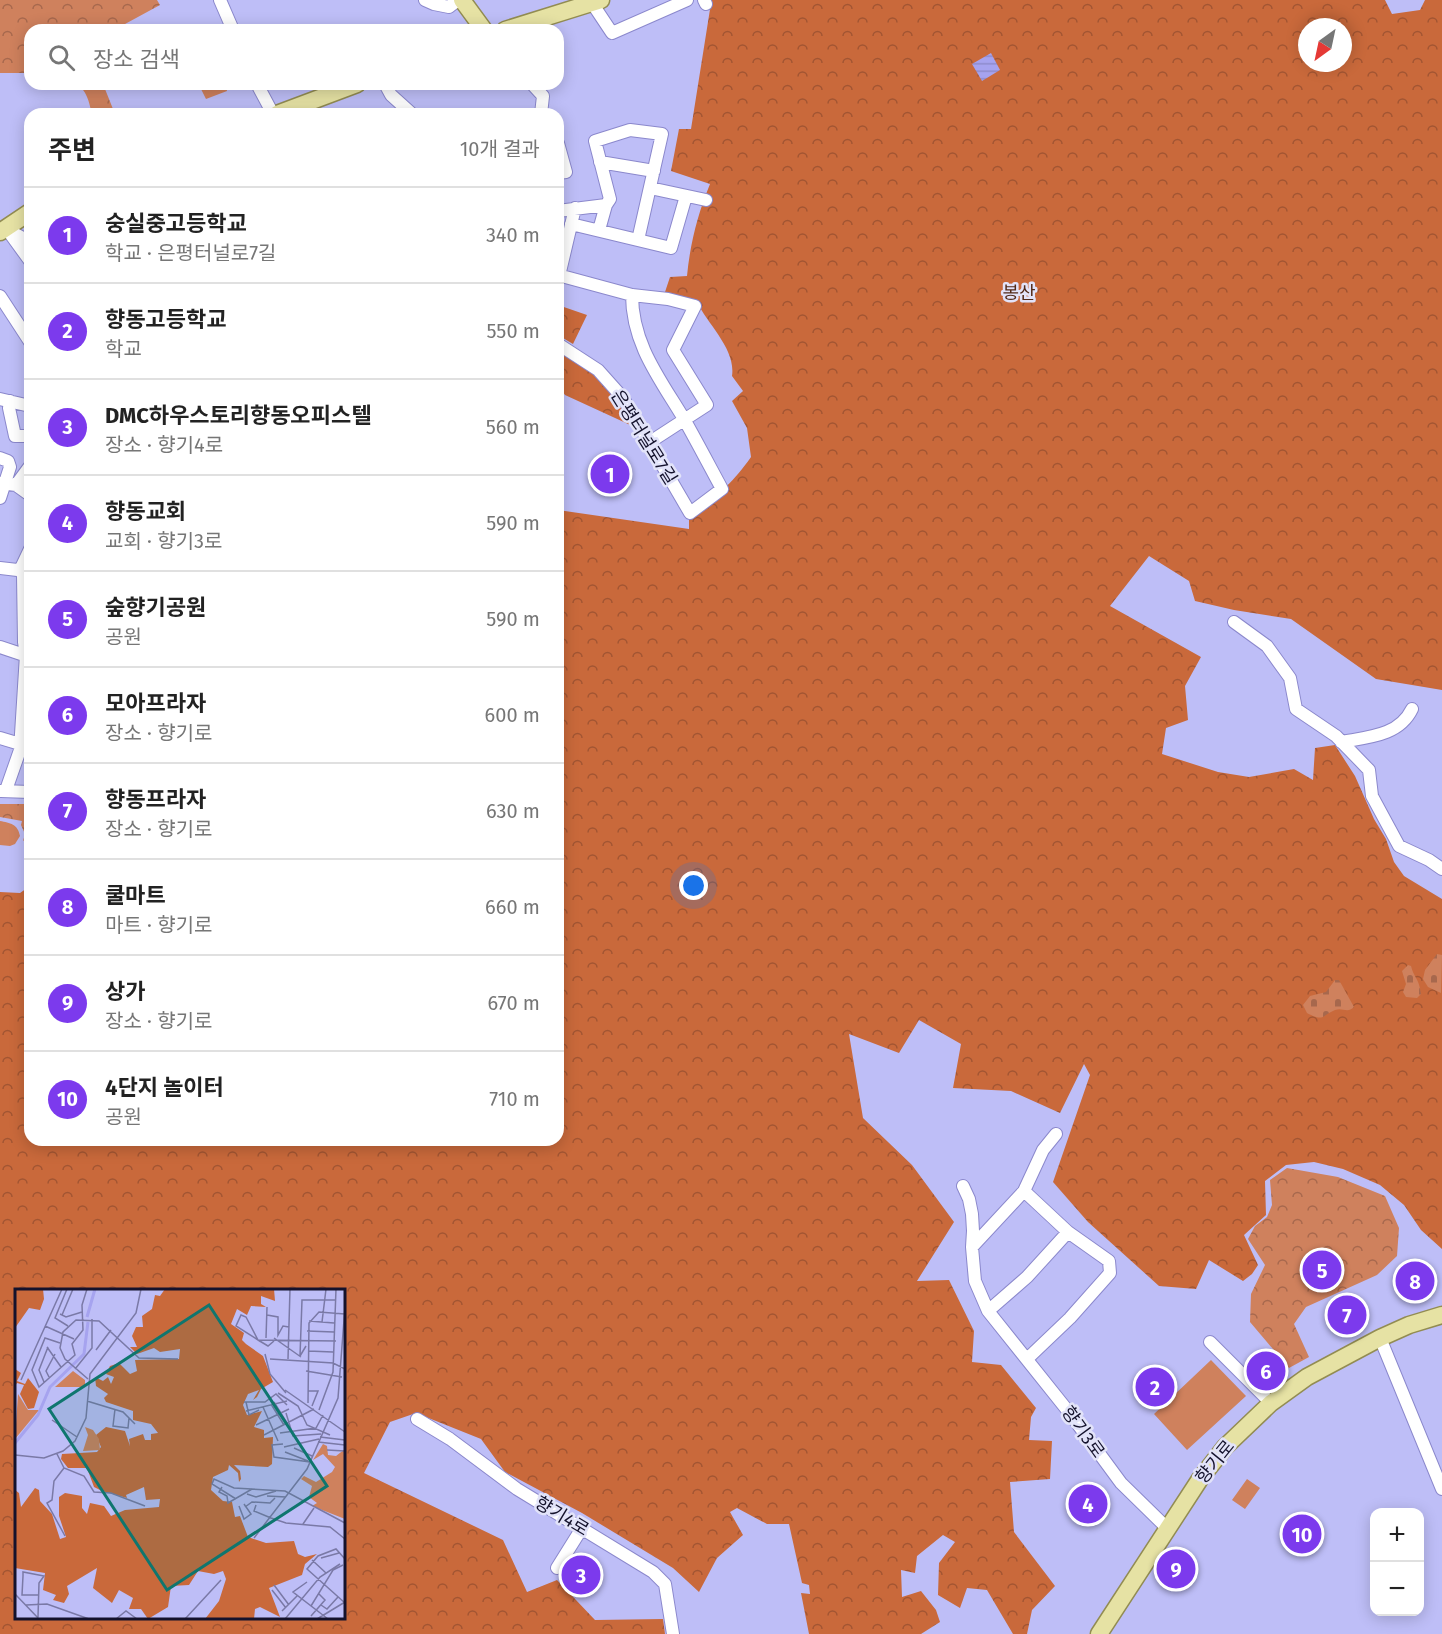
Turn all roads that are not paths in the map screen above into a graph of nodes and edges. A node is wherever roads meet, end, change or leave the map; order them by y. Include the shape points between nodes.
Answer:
1 (220, 0) edge
2 (425, 0) edge
3 (460, 0) edge
4 (687, 0) edge
5 (597, 2) edge
6 (230, 24) edge
7 (478, 24) edge
8 (525, 24) edge
9 (261, 90) edge
10 (345, 90) edge
11 (389, 90) edge
12 (538, 90) edge
13 (271, 108) edge
14 (308, 108) edge
15 (405, 108) edge
16 (542, 108) edge
17 (600, 162) junction
18 (654, 171) junction
19 (650, 188) junction
20 (686, 196) junction
21 (706, 200) dead end
22 (606, 205) junction
23 (575, 208) junction
24 (564, 210) edge
25 (24, 216) edge
26 (571, 224) junction
27 (3, 230) edge
28 (599, 231) junction
29 (24, 239) edge
30 (638, 240) junction
31 (564, 251) edge
32 (24, 254) edge
33 (564, 277) edge
34 (632, 295) junction
35 (0, 296) edge
36 (24, 325) edge
37 (564, 348) edge
38 (5, 400) edge
39 (24, 405) edge
40 (685, 420) junction
41 (24, 436) edge
42 (650, 442) junction
43 (0, 458) edge
44 (24, 471) edge
45 (7, 484) edge
46 (24, 492) edge
47 (0, 498) edge
48 (0, 568) edge
49 (24, 571) edge
50 (24, 573) edge
51 (1234, 622) dead end
52 (24, 642) edge
53 (0, 647) edge
54 (24, 655) edge
55 (1412, 709) dead end
56 (0, 738) edge
57 (1341, 742) junction
58 (24, 746) edge
59 (24, 747) edge
60 (3, 791) edge
61 (24, 792) edge
62 (1442, 869) edge
63 (1056, 1134) dead end
64 (963, 1186) dead end
65 (1024, 1191) junction
66 (1068, 1232) junction
67 (972, 1247) junction
68 (988, 1311) junction
69 (1442, 1315) edge
70 (1380, 1338) junction
71 (1210, 1342) dead end
72 (1027, 1359) junction
73 (1271, 1403) junction
74 (417, 1419) dead end
75 (1442, 1489) edge
76 (582, 1528) junction
77 (1167, 1528) junction
78 (557, 1568) dead end
79 (674, 1634) edge
80 (1099, 1634) edge

1 - 6 street
2 - 3 street via 449,7
3 - 7 main road
4 - 5 street via 612,33
5 - 8 main road
9 - 13 street
10 - 14 main road
11 - 15 street
12 - 16 street via 543,96
17 - 18 street
17 - 18 street via 595,141 630,130 662,134
17 - 22 street via 610,199
18 - 19 street
19 - 20 street
19 - 30 street
20 - 21 street
20 - 30 street via 671,248
22 - 23 street
22 - 28 street
23 - 24 street
23 - 26 street
25 - 27 main road
26 - 28 street
26 - 31 street
27 - 29 street
27 - 32 street
28 - 30 street
33 - 34 street
34 - 40 street via 639,340
34 - 40 street via 695,306 673,350 707,405
35 - 36 street
37 - 42 street, 은평터널로7길 via 598,370 623,398
38 - 39 street
38 - 41 street via 15,436
40 - 42 street
40 - 42 street, 은평터널로7길 via 722,489 690,513
43 - 45 street via 9,461
44 - 45 street
45 - 46 street
45 - 47 street
48 - 49 street
50 - 52 street
51 - 57 street via 1268,646 1290,678 1296,709
53 - 54 street
55 - 57 street via 1407,719 1388,733
56 - 58 street
57 - 62 street via 1369,770 1372,796 1399,846
59 - 60 street
60 - 61 street
63 - 65 street via 1043,1150
64 - 67 street, 향기3로 via 972,1214
65 - 66 street
65 - 67 street
66 - 68 street
66 - 72 street via 1109,1261 1110,1273
67 - 68 street, 향기3로 via 975,1281
68 - 72 street, 향기3로
69 - 70 main road, 향기로
70 - 73 main road, 향기로 via 1306,1377
70 - 75 street
71 - 73 street
72 - 77 street, 향기3로 via 1121,1483
73 - 77 main road, 향기로 via 1225,1447
74 - 76 street, 향기4로 via 517,1489
76 - 78 street
76 - 79 street, 향기4로 via 653,1572 665,1584
77 - 80 main road, 향기로

